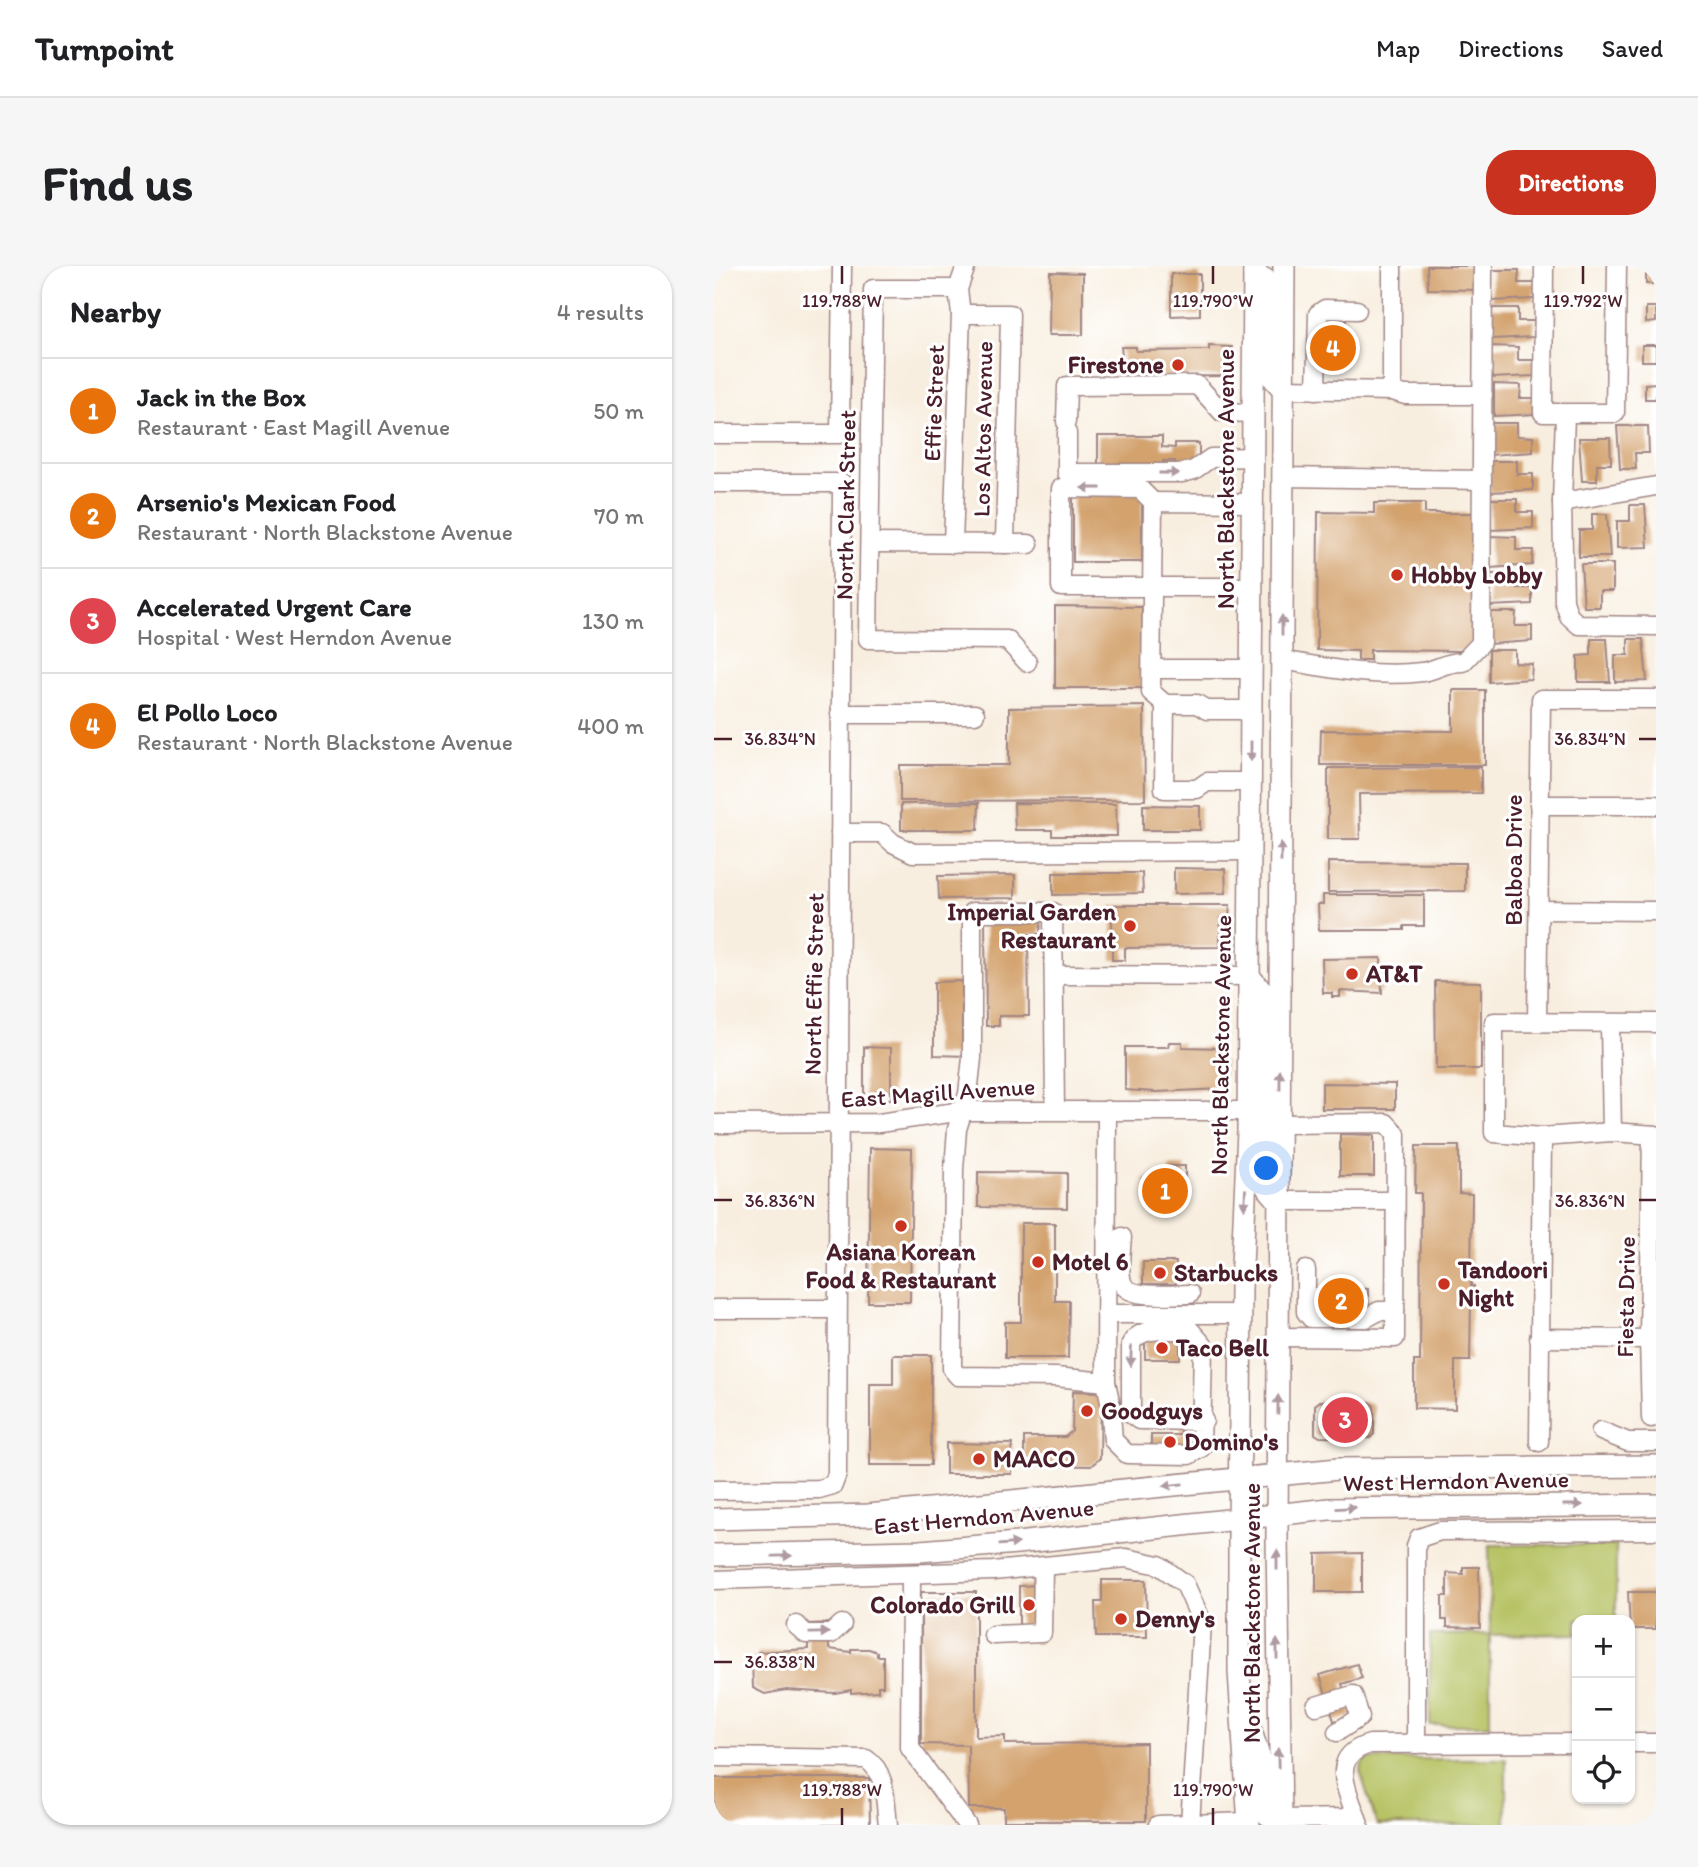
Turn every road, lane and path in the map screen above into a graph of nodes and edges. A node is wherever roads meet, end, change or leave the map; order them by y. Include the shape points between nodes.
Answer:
1 (842, 266) edge
2 (965, 266) edge
3 (1284, 266) edge
4 (1392, 266) edge
5 (1483, 266) edge
6 (1544, 266) edge
7 (1617, 266) edge
8 (1254, 269) edge
9 (958, 289) junction
10 (1357, 310) dead end
11 (961, 314) junction
12 (1283, 389) junction
13 (1316, 390) junction
14 (1392, 391) junction
15 (1483, 396) junction
16 (1253, 412) junction
17 (1565, 415) junction
18 (714, 434) edge
19 (1253, 457) junction
20 (1283, 477) junction
21 (1482, 480) junction
22 (714, 483) edge
23 (1656, 486) edge
24 (1153, 502) junction
25 (1562, 502) junction
26 (1252, 503) junction
27 (870, 543) junction
28 (953, 544) junction
29 (1005, 544) junction
30 (1029, 544) dead end
31 (1153, 587) junction
32 (1252, 587) junction
33 (1656, 626) edge
34 (1282, 660) junction
35 (1027, 662) dead end
36 (1152, 668) junction
37 (1251, 669) junction
38 (1656, 699) edge
39 (1165, 704) junction
40 (1251, 710) junction
41 (840, 714) junction
42 (975, 714) dead end
43 (1251, 782) junction
44 (1539, 805) junction
45 (1656, 805) edge
46 (840, 833) junction
47 (1250, 851) junction
48 (1539, 910) junction
49 (1656, 911) edge
50 (1054, 975) junction
51 (1249, 975) junction
52 (1537, 1021) junction
53 (1656, 1023) edge
54 (1611, 1024) junction
55 (1055, 1110) junction
56 (1107, 1110) junction
57 (963, 1111) junction
58 (1248, 1111) junction
59 (714, 1124) edge
60 (836, 1124) junction
61 (1280, 1124) junction
62 (1612, 1132) junction
63 (1654, 1135) edge
64 (1542, 1136) junction
65 (1279, 1201) junction
66 (1395, 1201) junction
67 (1122, 1237) dead end
68 (1306, 1270) dead end
69 (1190, 1294) dead end
70 (836, 1309) junction
71 (714, 1310) edge
72 (1395, 1311) junction
73 (1653, 1312) edge
74 (1106, 1314) junction
75 (1241, 1314) junction
76 (1279, 1337) junction
77 (1539, 1338) junction
78 (1649, 1339) junction
79 (1106, 1382) junction
80 (1651, 1418) dead end
81 (1204, 1421) junction
82 (1601, 1432) dead end
83 (1539, 1442) dead end
84 (1656, 1442) edge
85 (1656, 1466) edge
86 (1259, 1475) junction
87 (714, 1490) edge
88 (1656, 1505) edge
89 (1258, 1516) junction
90 (714, 1519) edge
91 (1656, 1530) edge
92 (714, 1555) edge
93 (1043, 1567) junction
94 (911, 1574) junction
95 (714, 1580) edge
96 (842, 1624) dead end
97 (796, 1625) dead end
98 (993, 1635) dead end
99 (1241, 1696) junction
100 (1316, 1706) dead end
101 (1337, 1732) dead end
102 (1572, 1743) edge
103 (1635, 1743) edge
104 (1656, 1743) edge
105 (1416, 1744) junction
106 (714, 1757) edge
107 (1358, 1821) edge
108 (1280, 1822) edge
109 (1190, 1824) edge
110 (1251, 1824) edge
111 (888, 1825) edge
112 (967, 1825) edge
113 (1158, 1825) edge

1 - 18 street via 840,434
2 - 9 street, Effie Street
3 - 12 main road, North Blackstone Avenue
4 - 14 street
5 - 15 street
6 - 17 street via 1543,412
7 - 17 street via 1615,412
8 - 12 main road via 1269,287 1268,372
8 - 16 main road, North Blackstone Avenue
9 - 11 street, Effie Street
9 - 27 street, North Clark Street via 873,289
10 - 13 street via 1325,309 1318,314
11 - 28 street, Effie Street
11 - 29 street, Los Altos Avenue via 1010,314
12 - 13 street
12 - 20 main road, North Blackstone Avenue
13 - 14 street
14 - 15 street
15 - 21 street
16 - 19 main road, North Blackstone Avenue
16 -> 19 street via 1222,412 1198,385 1067,386 1067,473 1182,473 1211,458
17 - 25 street
19 - 26 main road, North Blackstone Avenue
20 - 21 street
34 -> 20 main road, North Blackstone Avenue
21 - 34 street via 1481,643 1463,662 1444,662 1424,672 1354,672
22 - 41 street, North Effie Street via 842,483
23 - 25 street
24 - 26 street
24 - 31 street
24 -> 31 street via 1140,489 1061,488 1061,587
25 - 33 street via 1564,601 1569,615 1579,625
26 - 32 main road, North Blackstone Avenue
27 - 28 street
27 - 35 street, North Clark Street via 868,639 1007,640
28 - 29 street
29 - 30 street
31 - 32 street
31 - 36 street
32 - 37 main road, North Blackstone Avenue
61 -> 34 main road, North Blackstone Avenue
36 - 37 street
36 - 39 street via 1152,692
37 - 40 main road, North Blackstone Avenue
38 - 44 street, Balboa Drive via 1541,699
39 - 40 street
39 - 43 street via 1164,789 1198,789 1207,782
40 -> 43 main road, North Blackstone Avenue
41 - 42 street
41 - 46 street, North Effie Street
43 - 47 main road, North Blackstone Avenue
44 - 45 street
44 - 48 street, Balboa Drive
46 - 47 street via 883,832 913,853
46 - 60 street, North Effie Street
47 - 51 main road, North Blackstone Avenue
48 - 49 street
48 - 52 street, Balboa Drive
50 - 51 street
50 - 55 street
50 - 57 street via 1053,912 972,912 972,1058
51 - 58 main road, North Blackstone Avenue
51 - 61 main road via 1264,994 1264,1093 1270,1114
52 - 54 street
52 - 64 street via 1494,1022 1494,1133
53 - 54 street
54 - 62 street
55 - 56 street, East Magill Avenue
55 - 57 street, East Magill Avenue
56 - 58 street, East Magill Avenue
56 - 74 street
57 - 60 street, East Magill Avenue
57 - 79 street via 954,1170 952,1369 958,1376
58 - 65 main road via 1262,1123 1265,1185
58 -> 75 main road, North Blackstone Avenue
59 - 60 street, East Magill Avenue
60 - 70 street, North Effie Street
61 - 65 main road, North Blackstone Avenue
61 - 66 street via 1386,1123 1396,1133
62 - 63 street
62 - 64 street
63 - 73 street, Fiesta Drive
64 - 77 street
65 - 66 street
65 - 76 main road, North Blackstone Avenue
66 - 72 street
67 - 69 street via 1121,1280 1126,1289 1136,1294
68 - 72 street via 1306,1312 1311,1318 1366,1318 1380,1311
70 - 71 street
70 - 87 street, North Effie Street via 837,1474 833,1485
72 - 76 street via 1395,1338
73 - 78 street, Fiesta Drive
74 - 75 street
74 - 79 street
75 - 86 main road, North Blackstone Avenue
86 -> 76 main road, North Blackstone Avenue
77 - 78 street
77 - 83 street
78 - 80 street, Fiesta Drive
79 - 81 street via 1113,1440 1127,1454 1192,1454 1203,1444
81 -> 81 street via 1203,1345 1195,1332 1136,1335 1131,1344 1130,1383 1130,1410 1136,1419
82 - 84 street via 1628,1442
85 - 86 main road, West Herndon Avenue via 1384,1467
86 - 89 main road, North Blackstone Avenue
86 - 89 main road, North Blackstone Avenue
86 -> 90 main road, East Herndon Avenue via 868,1516
89 -> 88 main road, West Herndon Avenue via 1412,1506
92 -> 89 main road, East Herndon Avenue via 920,1551
89 - 99 main road, North Blackstone Avenue
108 -> 89 main road, North Blackstone Avenue
91 - 105 street, West Herndon Avenue via 1440,1531 1419,1538
93 - 94 street
93 - 98 street via 1042,1633
93 - 109 street via 1146,1560 1176,1576 1192,1595 1202,1622
94 - 95 street
94 - 112 street via 910,1748
97 -> 96 street via 806,1633 831,1633
99 - 108 main road via 1260,1759 1264,1809
99 - 110 main road, North Blackstone Avenue
100 - 101 street via 1353,1695 1360,1717
102 - 105 street
103 - 104 street
105 - 107 street via 1370,1744 1348,1755 1343,1773
106 - 111 street via 866,1759 882,1780
107 - 108 street
109 - 110 street
109 - 113 street

